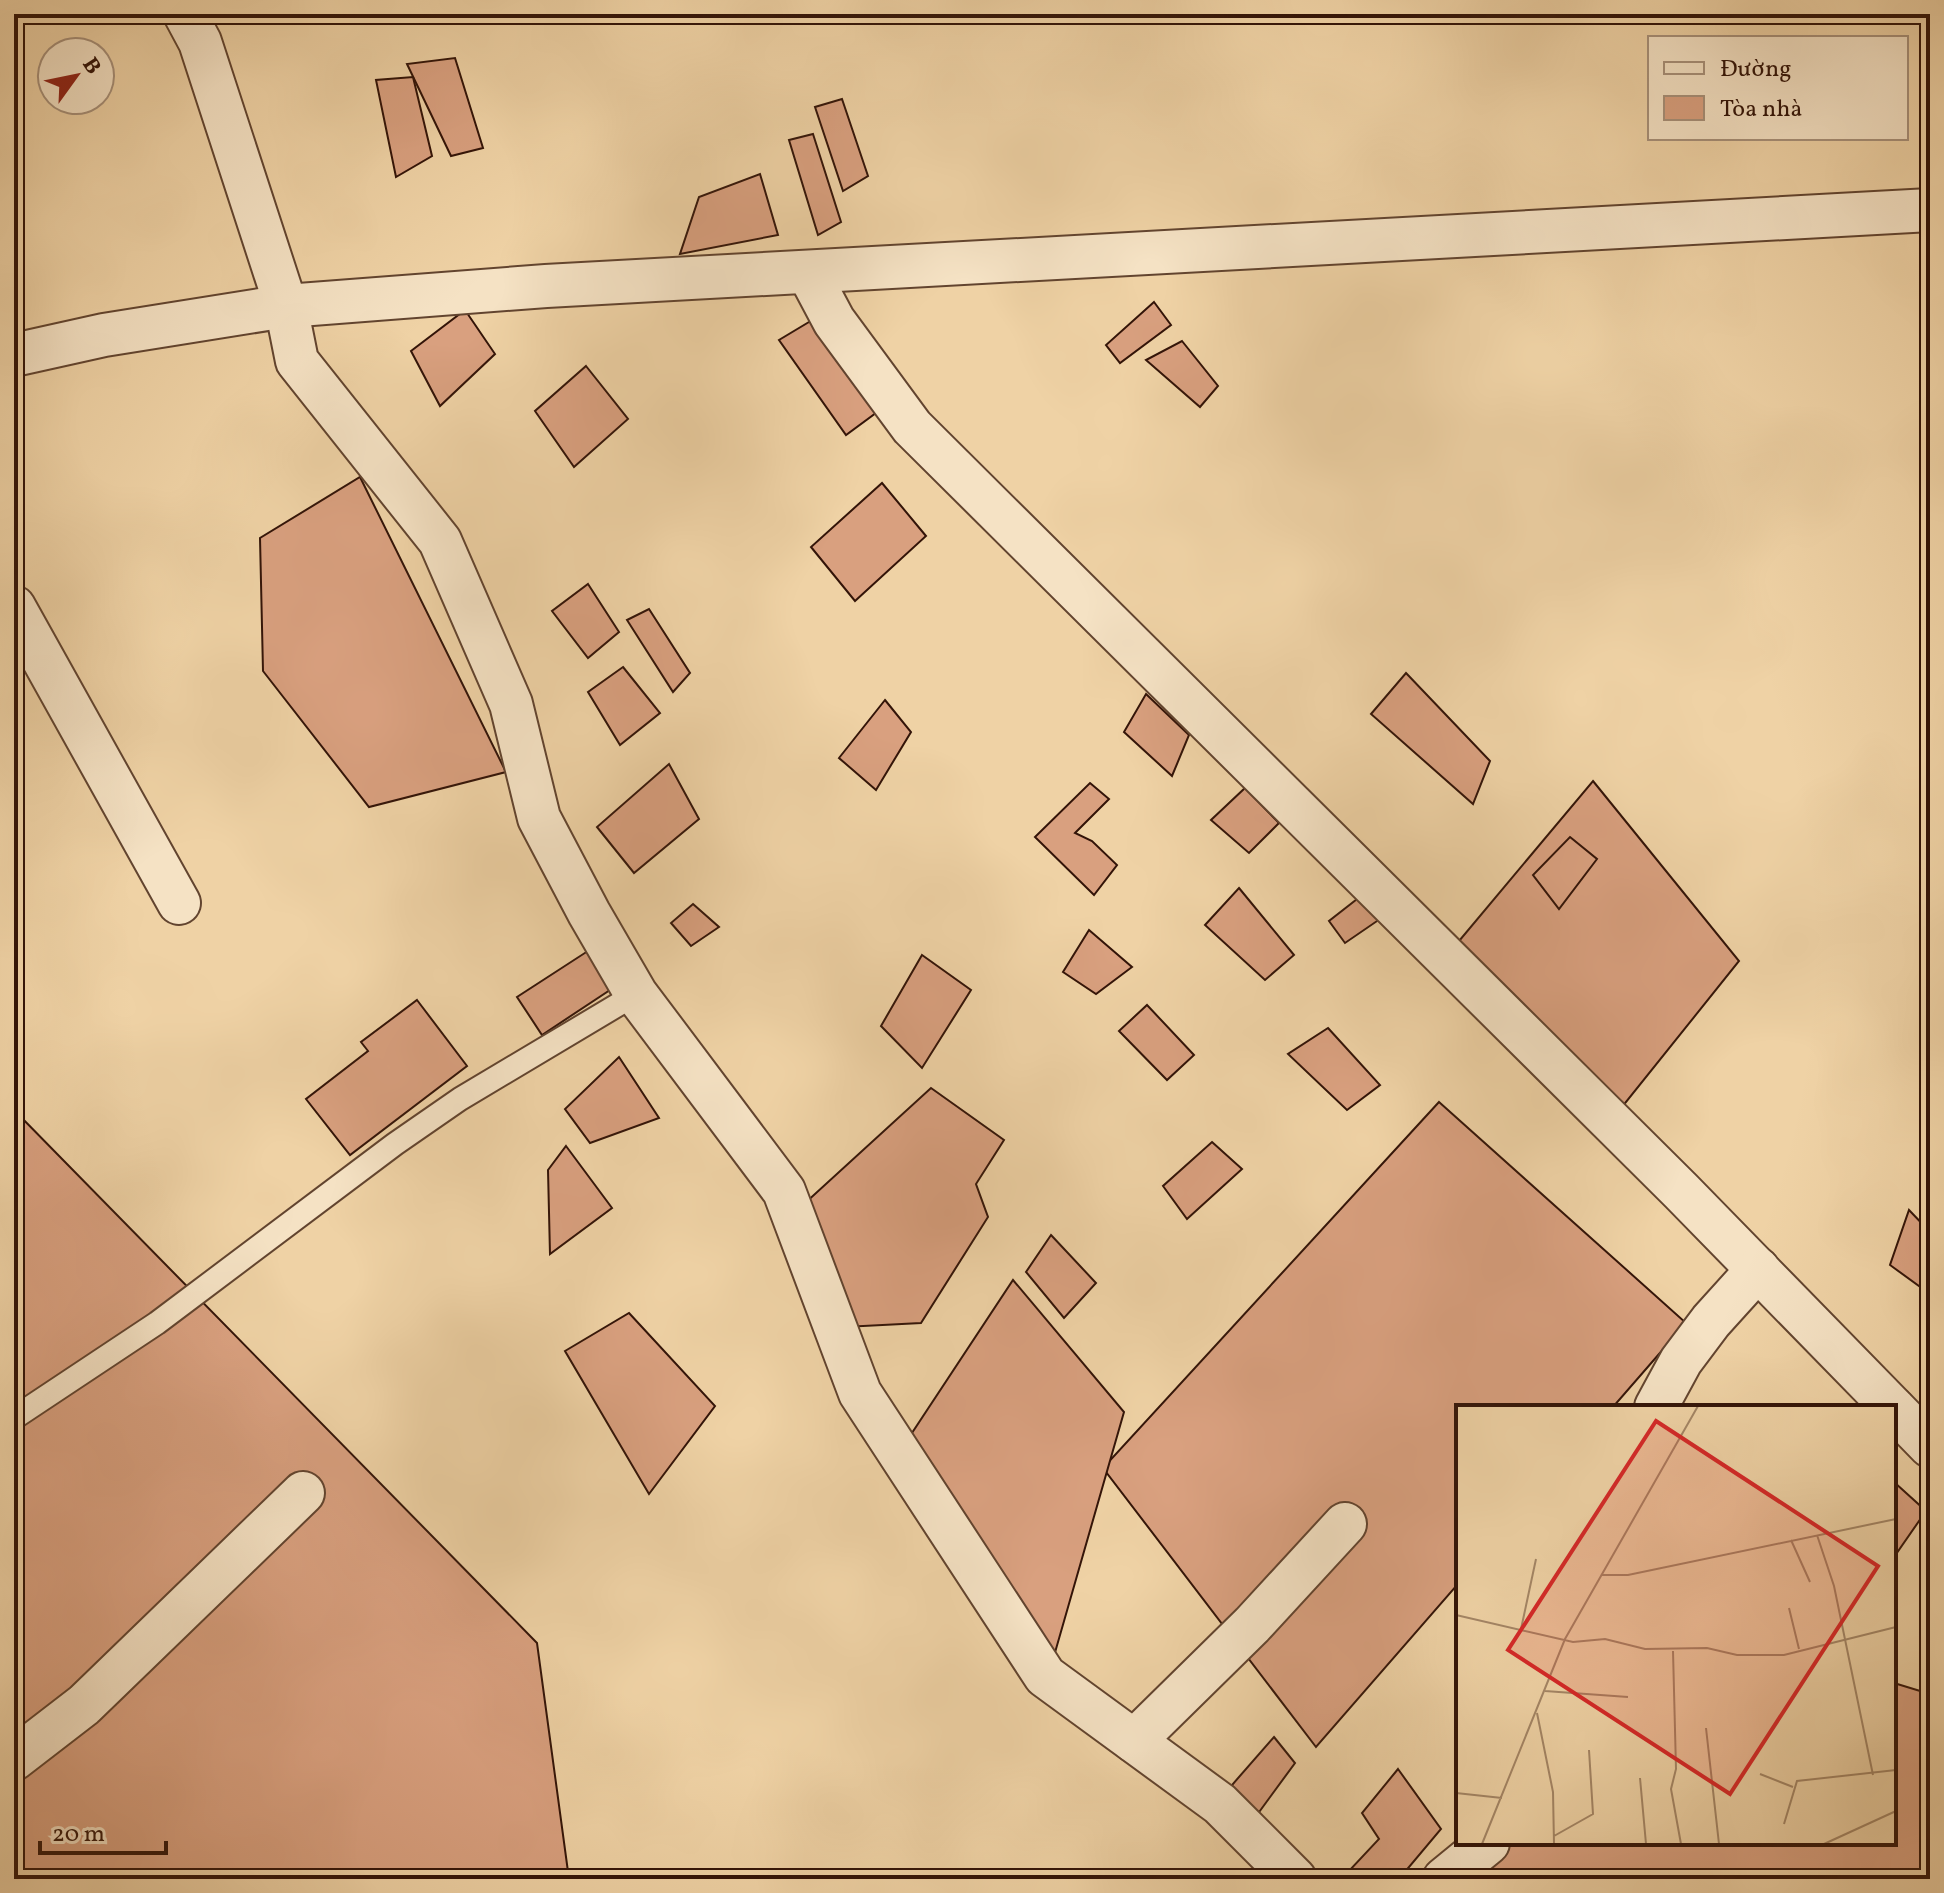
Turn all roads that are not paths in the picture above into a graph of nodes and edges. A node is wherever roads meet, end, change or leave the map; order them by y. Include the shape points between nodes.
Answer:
1 (185, 14) edge
2 (1930, 210) edge
3 (808, 272) junction
4 (286, 306) junction
5 (14, 355) edge
6 (14, 607) edge
7 (179, 903) dead end
8 (636, 994) junction
9 (1758, 1269) junction
10 (1657, 1405) edge
11 (1889, 1405) edge
12 (1896, 1412) edge
13 (14, 1418) edge
14 (1930, 1446) edge
15 (303, 1493) dead end
16 (1345, 1524) dead end
17 (1134, 1741) junction
18 (14, 1759) edge
19 (1486, 1845) edge
20 (1295, 1879) edge
21 (1444, 1879) edge

1 - 4 street via 200,42
2 - 3 street
3 - 4 street
3 - 9 street via 834,321 912,427
4 - 5 street
4 - 8 street via 297,361 440,541 511,704 539,818
6 - 7 street
8 - 13 lane via 460,1099 157,1323
8 - 17 street via 784,1191 860,1393 1045,1676
9 - 10 street via 1681,1361
9 - 11 street
12 - 14 street
15 - 18 street via 84,1705
16 - 17 street
17 - 20 street via 1220,1804
19 - 21 street

